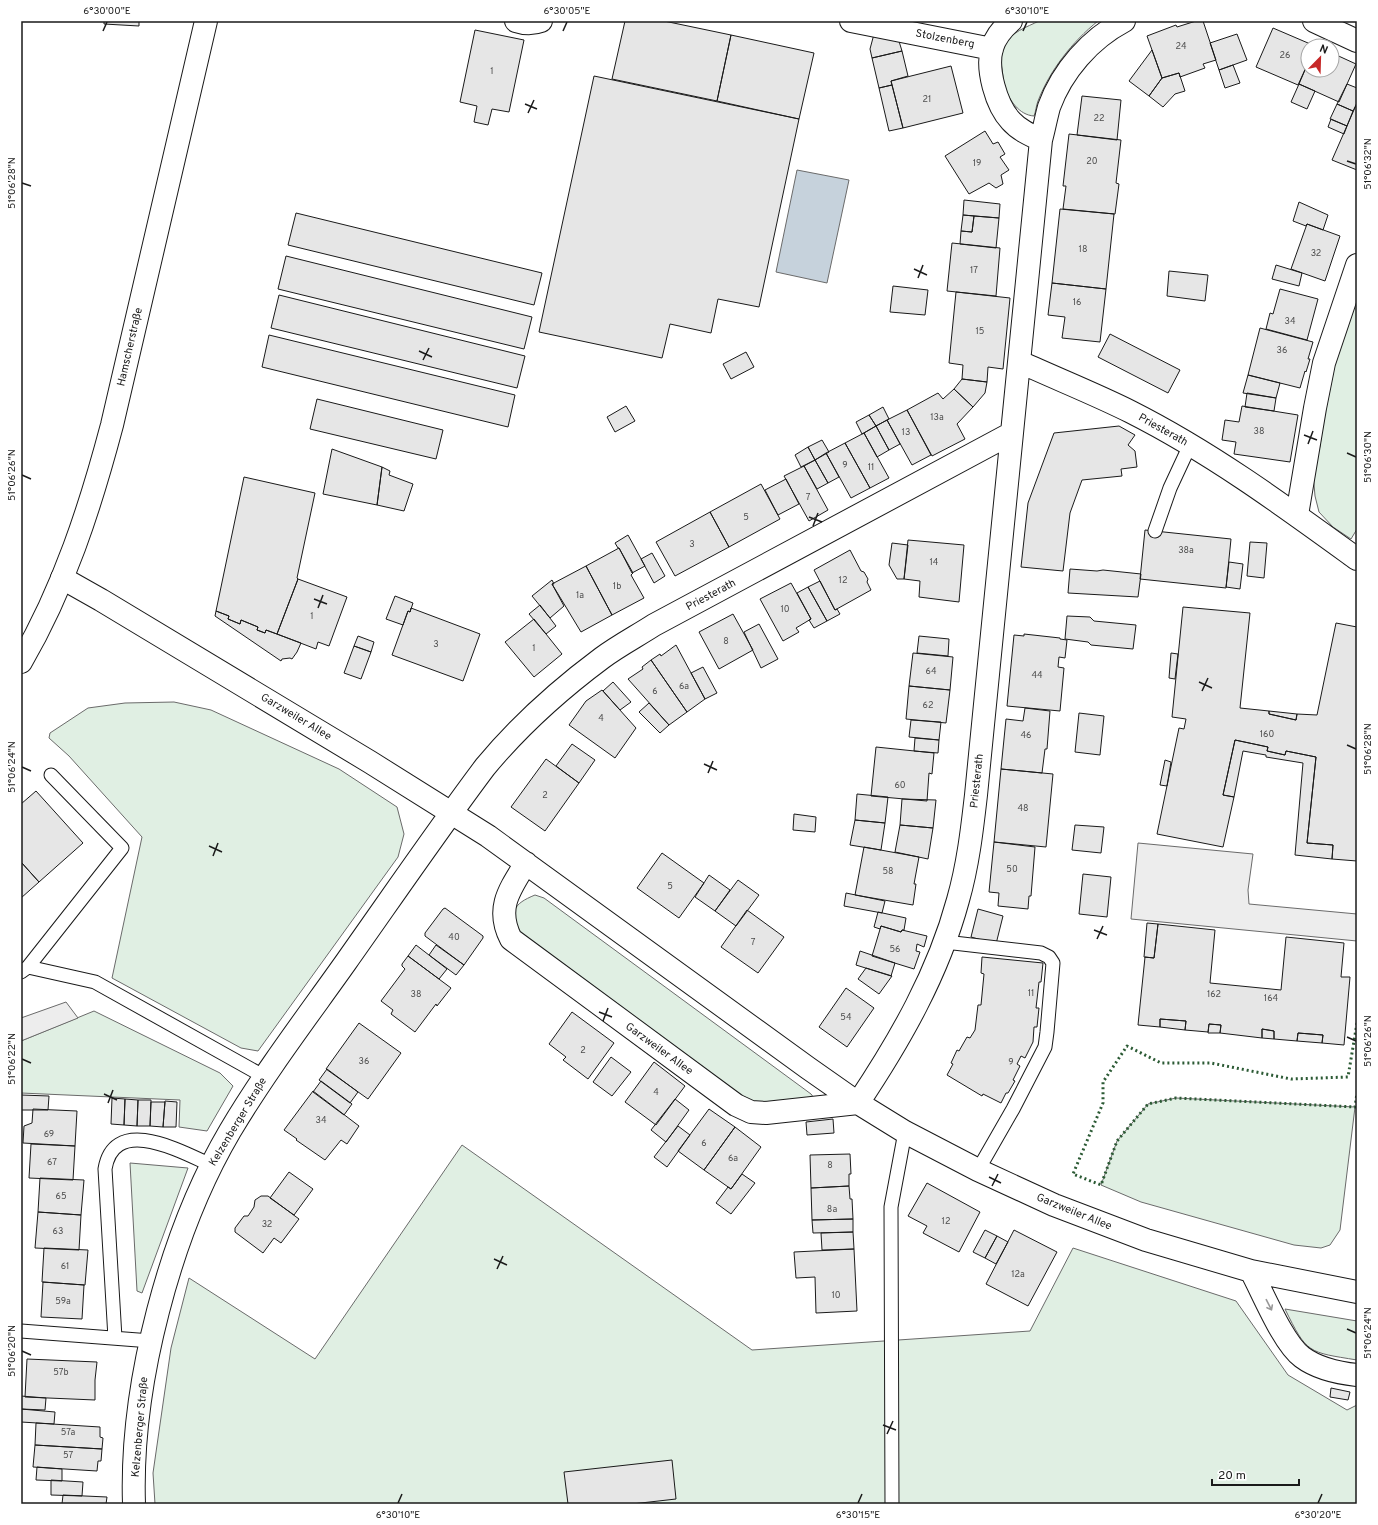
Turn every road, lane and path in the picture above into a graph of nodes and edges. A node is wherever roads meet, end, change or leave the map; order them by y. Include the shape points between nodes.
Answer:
1 (206, 21) edge
2 (516, 21) edge
3 (541, 21) edge
4 (851, 21) edge
5 (1011, 21) edge
6 (1124, 21) edge
7 (1314, 21) edge
8 (1357, 41) edge
9 (992, 49) junction
10 (1042, 140) junction
11 (1357, 265) edge
12 (1020, 362) junction
13 (1012, 434) junction
14 (1190, 445) junction
15 (1297, 515) junction
16 (1155, 531) dead end
17 (1357, 559) edge
18 (62, 578) junction
19 (21, 662) edge
20 (51, 775) dead end
21 (452, 812) junction
22 (526, 862) junction
23 (945, 942) junction
24 (24, 969) edge
25 (265, 1077) junction
26 (858, 1103) junction
27 (905, 1132) junction
28 (211, 1165) junction
29 (978, 1170) junction
30 (1251, 1271) junction
31 (1357, 1292) edge
32 (21, 1331) edge
33 (115, 1338) junction
34 (151, 1341) junction
35 (1357, 1375) edge
36 (134, 1504) edge
37 (892, 1504) edge

1 - 18 street, Hamscherstraße via 110,432 88,511
2 - 3 street
4 - 9 street, Stolzenberg
5 - 9 street via 1000,33
6 - 10 street, Priesterath via 1102,34 1088,47 1066,76 1050,107
7 - 8 street
9 - 10 street via 991,69 1002,109 1021,130
10 - 12 street, Priesterath
11 - 15 street via 1324,363
12 - 13 street, Priesterath
12 - 14 street, Priesterath via 1130,411
13 - 21 street, Priesterath via 654,625 603,657 554,696 518,730 485,767
13 - 23 street, Priesterath via 968,854 959,899
14 - 15 street, Priesterath
14 - 16 lane via 1170,488
15 - 17 street, Priesterath
18 - 19 street, Hamscherstraße
18 - 21 street, Garzweiler Allee
20 - 24 lane via 122,848
21 - 22 street, Garzweiler Allee
21 - 25 street, Kelzenberger Straße
22 - 26 street, Garzweiler Allee
22 - 26 street, Garzweiler Allee via 509,890 505,905 505,926 511,939 730,1100 744,1109 759,1113
23 - 26 street, Priesterath via 907,1024
23 - 29 lane via 1041,953 1049,957 1053,963 1044,1047
24 - 25 lane via 95,982
25 - 28 street, Kelzenberger Straße via 230,1130
26 - 27 street, Garzweiler Allee
27 - 29 street, Garzweiler Allee
27 - 37 lane via 891,1207
28 - 33 lane via 149,1141 122,1143 107,1160 105,1169
28 - 34 street, Kelzenberger Straße via 178,1248
29 - 30 street, Garzweiler Allee via 1098,1222
30 - 31 street, Garzweiler Allee
30 -> 35 street via 1288,1342 1301,1357 1331,1371
32 - 33 lane
33 - 34 lane
34 - 36 street, Kelzenberger Straße via 137,1436

